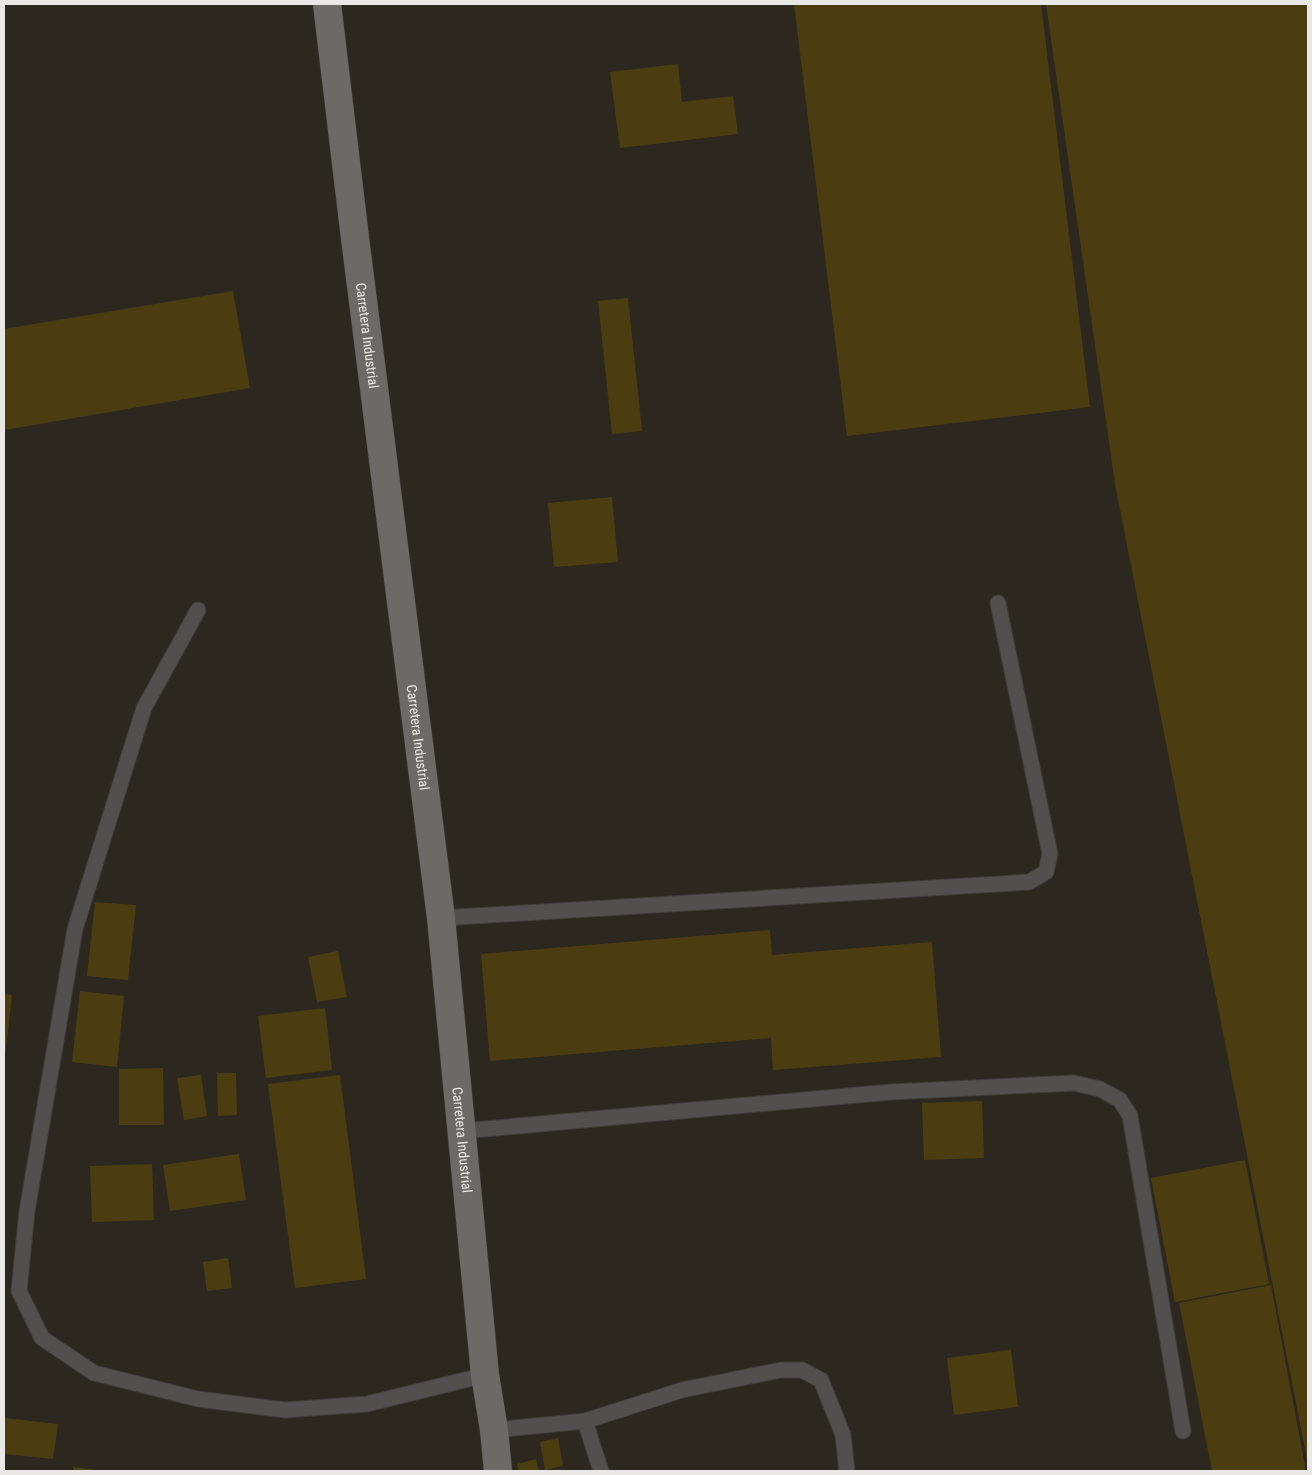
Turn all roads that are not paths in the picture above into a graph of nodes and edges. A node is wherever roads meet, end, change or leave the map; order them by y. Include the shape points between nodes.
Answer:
1 (327, 4) edge
2 (998, 603) dead end
3 (198, 610) dead end
4 (441, 918) junction
5 (463, 1132) junction
6 (485, 1375) junction
7 (585, 1421) junction
8 (494, 1430) junction
9 (1183, 1431) dead end
10 (498, 1471) edge
11 (601, 1471) edge
12 (847, 1471) edge

1 - 4 main road, Carretera Industrial
2 - 4 lane via 1050,854 1046,872 1029,882
3 - 6 lane via 144,708 75,929 28,1211 19,1291 42,1338 94,1373 198,1399 285,1410 367,1404
4 - 5 main road, Carretera Industrial
5 - 6 main road, Carretera Industrial
5 - 9 lane via 891,1092 1074,1083 1100,1089 1120,1100 1130,1116
6 - 8 main road, Carretera Industrial
7 - 8 lane
7 - 11 lane
7 - 12 lane via 682,1390 781,1370 802,1370 821,1380 843,1435
8 - 10 main road, Carretera Industrial

